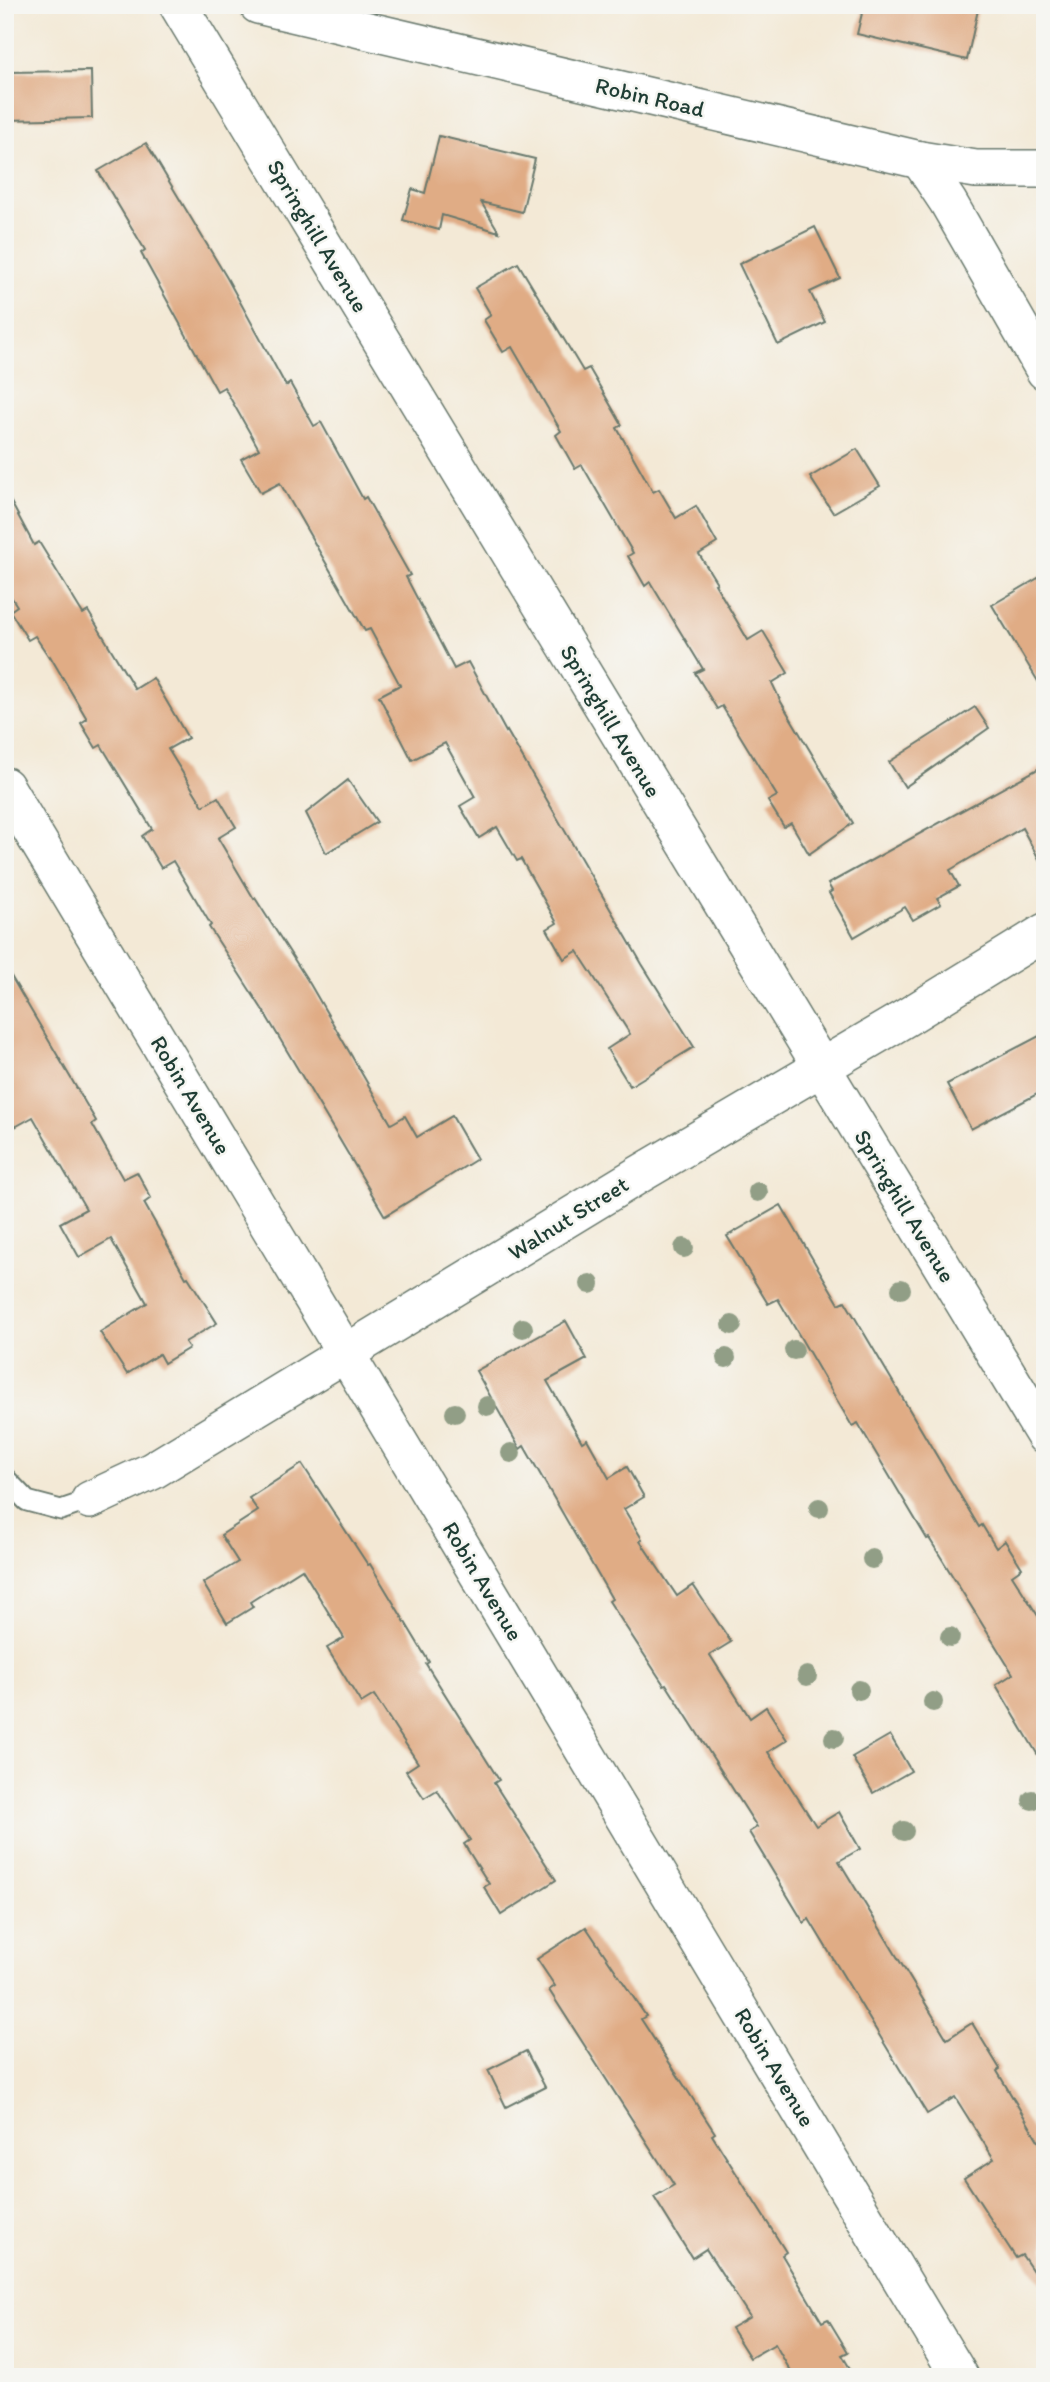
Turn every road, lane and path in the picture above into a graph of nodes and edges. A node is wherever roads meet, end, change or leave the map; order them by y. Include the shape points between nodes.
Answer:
1 (178, 5) edge
2 (258, 5) edge
3 (920, 160) junction
4 (1045, 169) edge
5 (1045, 371) edge
6 (5, 786) edge
7 (1045, 932) edge
8 (821, 1066) junction
9 (347, 1354) junction
10 (1045, 1436) edge
11 (5, 1478) edge
12 (90, 1500) joint
13 (960, 2377) edge

1 - 8 street, Springhill Avenue
2 - 3 street, Robin Road
3 - 4 street, Robin Road via 976,169
3 - 5 street
6 - 9 street, Robin Avenue
7 - 8 street, Walnut Street
8 - 9 street, Walnut Street
8 - 10 street, Springhill Avenue
9 - 12 street, Walnut Street via 152,1471
9 - 13 street, Robin Avenue
11 - 12 lane via 27,1501 61,1510

